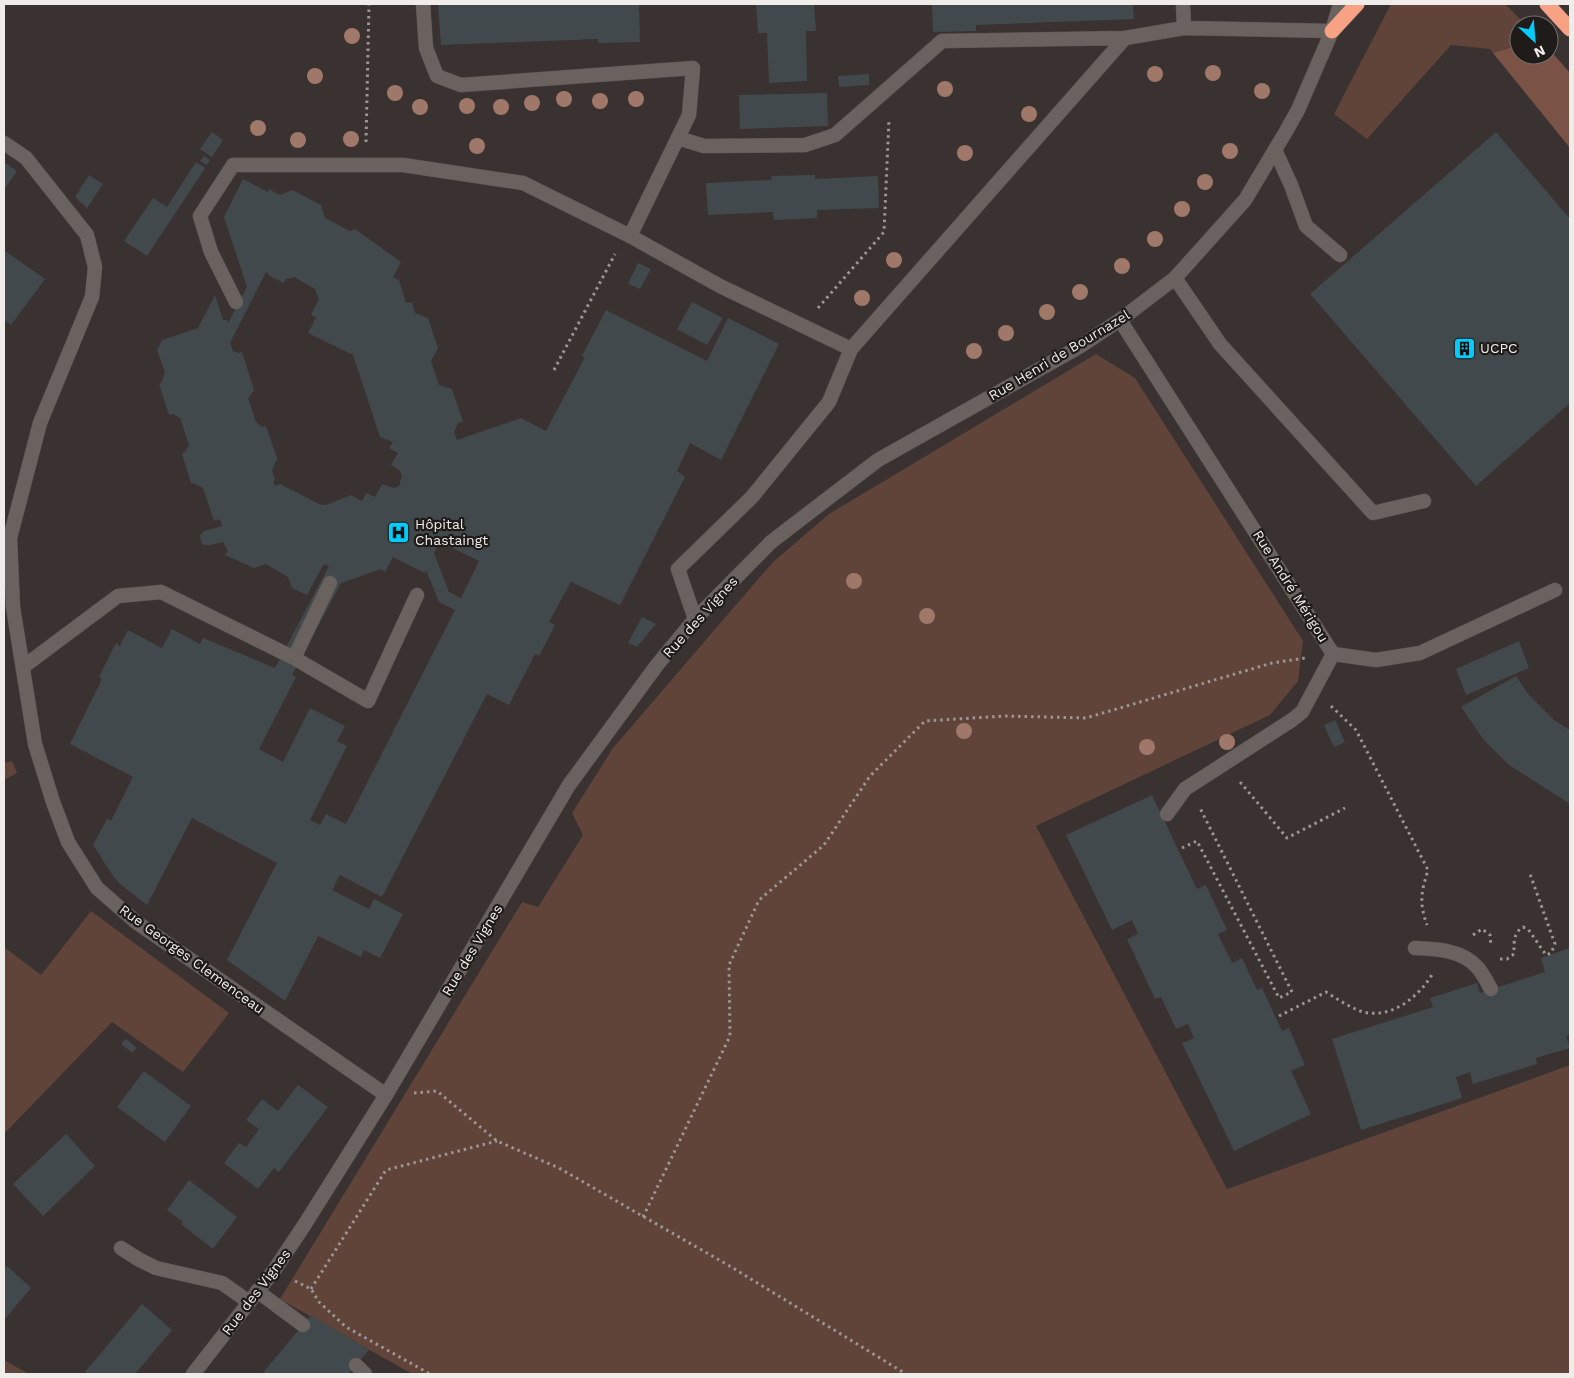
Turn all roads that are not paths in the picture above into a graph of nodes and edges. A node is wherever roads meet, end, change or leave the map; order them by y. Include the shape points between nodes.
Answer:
1 (422, 4) edge
2 (1183, 4) edge
3 (1333, 4) edge
4 (1340, 4) edge
5 (1357, 4) edge
6 (1548, 4) edge
7 (1184, 28) junction
8 (1570, 29) edge
9 (1332, 31) junction
10 (1125, 38) junction
11 (678, 138) junction
12 (4, 144) edge
13 (1275, 150) junction
14 (630, 236) junction
15 (1340, 256) dead end
16 (1175, 278) junction
17 (236, 302) dead end
18 (1120, 320) junction
19 (851, 349) junction
20 (1424, 501) dead end
21 (771, 542) joint
22 (330, 582) dead end
23 (1555, 590) dead end
24 (417, 594) dead end
25 (695, 619) junction
26 (1333, 654) junction
27 (294, 658) junction
28 (23, 667) junction
29 (1167, 814) dead end
30 (1415, 948) dead end
31 (1491, 989) dead end
32 (386, 1096) junction
33 (121, 1248) dead end
34 (253, 1296) junction
35 (303, 1325) dead end
36 (193, 1374) edge

1 - 11 street via 426,48 436,76 460,85 693,68 689,115
2 - 7 street
3 - 9 street, Rue Henri de Bournazel
4 - 9 street, Rue Henri de Bournazel
5 - 9 highway
6 - 8 highway
7 - 9 street
7 - 10 street
9 - 13 street, Rue Henri de Bournazel via 1298,110
10 - 11 street via 942,41 835,135 804,145 704,146
10 - 19 street
11 - 14 street
12 - 28 street, Rue Georges Clemenceau via 26,158 87,236 95,267 92,297 40,423 10,538 12,607
13 - 15 street via 1306,226
13 - 16 street, Rue Henri de Bournazel via 1245,200
14 - 17 street via 523,183 403,165 233,165 200,216 211,252
14 - 19 street via 720,286
16 - 18 street, Rue Henri de Bournazel
16 - 20 street via 1220,344 1373,513
18 - 21 street, Rue Henri de Bournazel via 1079,347 878,460
18 - 26 street, Rue André Mérigou
19 - 25 street via 829,402 752,497 678,569
21 - 25 street, Rue des Vignes
22 - 27 street
23 - 26 street, Rue André Mérigou via 1420,653 1376,660
24 - 27 street via 368,701
25 - 32 street, Rue des Vignes via 657,665 570,785
26 - 29 street via 1302,712 1185,789
27 - 28 street via 161,592 118,596
28 - 32 street, Rue Georges Clemenceau via 35,744 53,802 68,842 96,888 136,922
30 - 31 street via 1463,956 1478,968
32 - 34 street, Rue des Vignes via 275,1270
33 - 34 street via 156,1268 222,1283
34 - 35 street
34 - 36 street, Rue des Vignes

